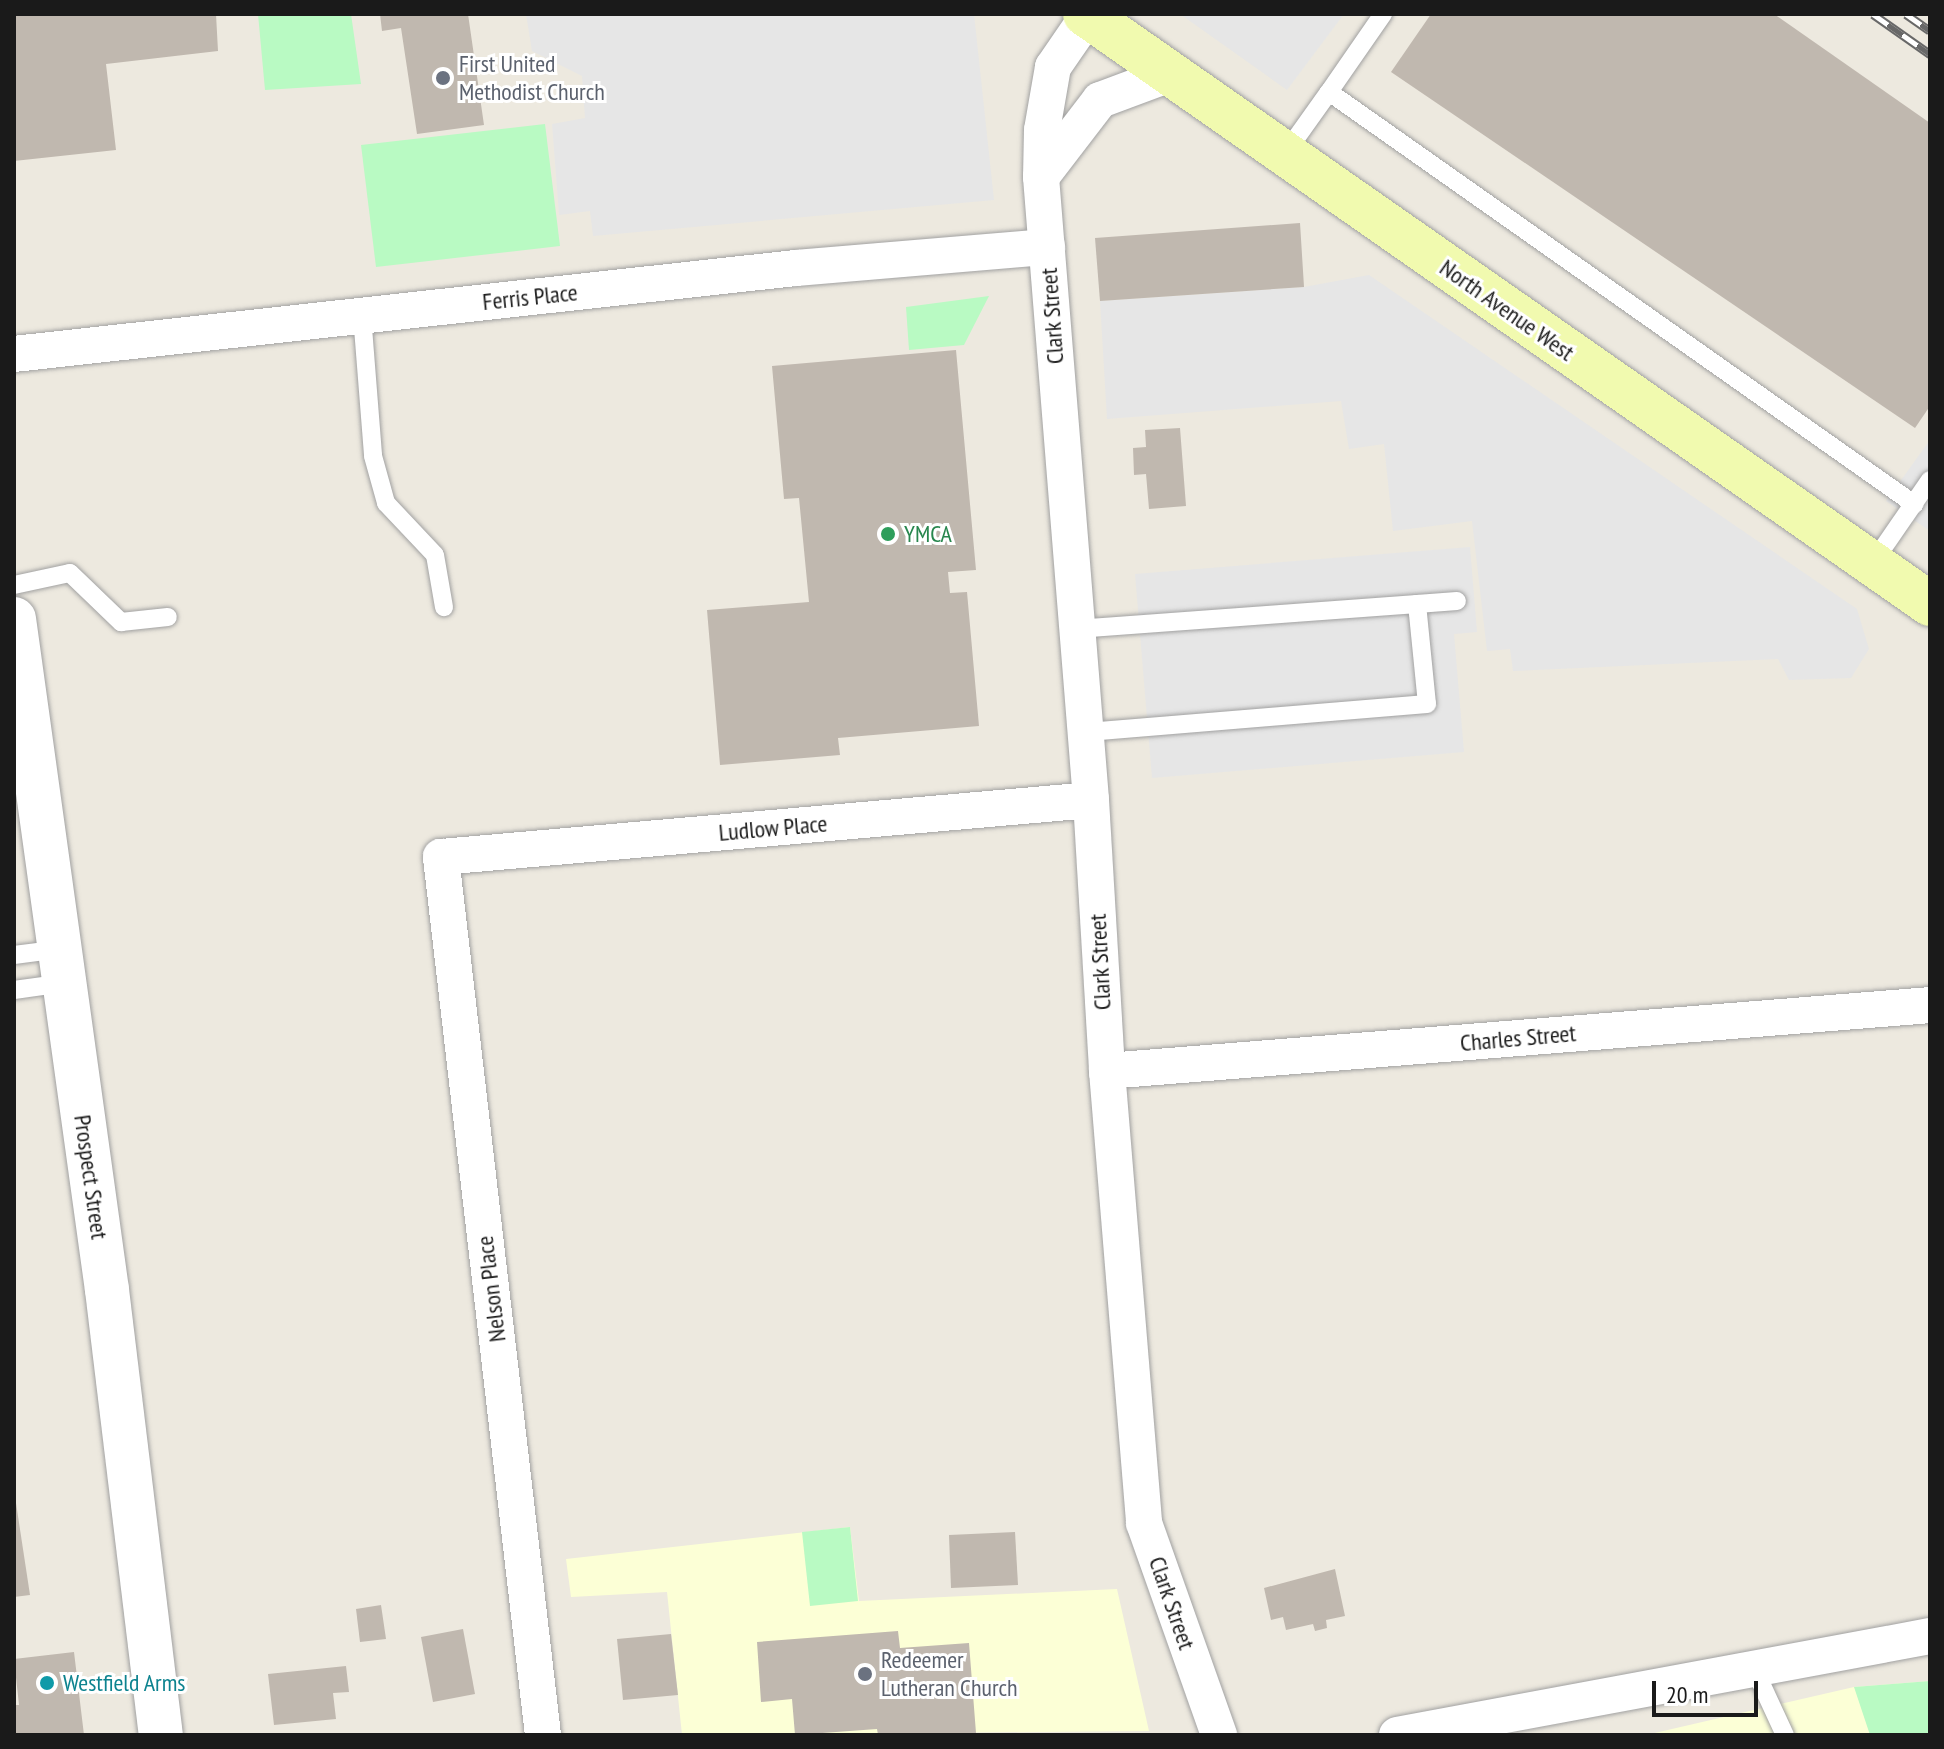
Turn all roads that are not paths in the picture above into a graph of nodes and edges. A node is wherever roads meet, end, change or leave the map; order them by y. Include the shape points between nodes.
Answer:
1 (1383, 14) edge
2 (1086, 15) edge
3 (1170, 74) junction
4 (1329, 92) junction
5 (1284, 155) junction
6 (1041, 177) junction
7 (1047, 247) junction
8 (362, 315) junction
9 (14, 354) edge
10 (1930, 480) edge
11 (1914, 504) junction
12 (1872, 564) junction
13 (14, 585) edge
14 (1457, 601) dead end
15 (1417, 604) junction
16 (1930, 604) edge
17 (444, 607) dead end
18 (168, 617) dead end
19 (14, 619) edge
20 (1076, 629) junction
21 (18, 681) edge
22 (1084, 732) junction
23 (1091, 800) junction
24 (455, 856) joint
25 (14, 955) edge
26 (62, 966) junction
27 (14, 990) edge
28 (1930, 1005) edge
29 (1107, 1071) junction
30 (1930, 1636) edge
31 (1754, 1668) junction
32 (161, 1735) edge
33 (543, 1735) edge
34 (1219, 1735) edge
35 (1397, 1735) edge
36 (1785, 1735) edge

1 - 4 lane
2 - 3 main road, North Avenue West
2 - 6 street, Clark Street via 1053,67
3 - 5 main road, North Avenue West
3 - 6 street via 1100,100
4 - 5 lane
4 - 11 lane
5 - 12 main road, North Avenue West
6 - 7 street, Clark Street
7 - 8 street, Ferris Place
7 - 20 street, Clark Street
8 - 9 street, Ferris Place
8 - 17 lane via 376,468 386,503 435,555
10 - 11 lane
11 - 12 lane
12 - 16 main road, North Avenue West
13 - 18 lane via 70,573 121,622
14 - 15 lane
15 - 20 lane
15 - 22 lane via 1427,704
19 - 21 street, Prospect Street
20 - 22 street, Clark Street
21 - 26 street, Prospect Street
22 - 23 street, Clark Street
23 - 24 street, Ludlow Place
23 - 29 street, Clark Street
24 - 33 street, Nelson Place via 441,857
25 - 26 lane
26 - 27 lane
26 - 32 street, Prospect Street
28 - 29 street, Charles Street
29 - 34 street, Clark Street via 1144,1523
30 - 31 street
31 - 35 street
31 - 36 lane

